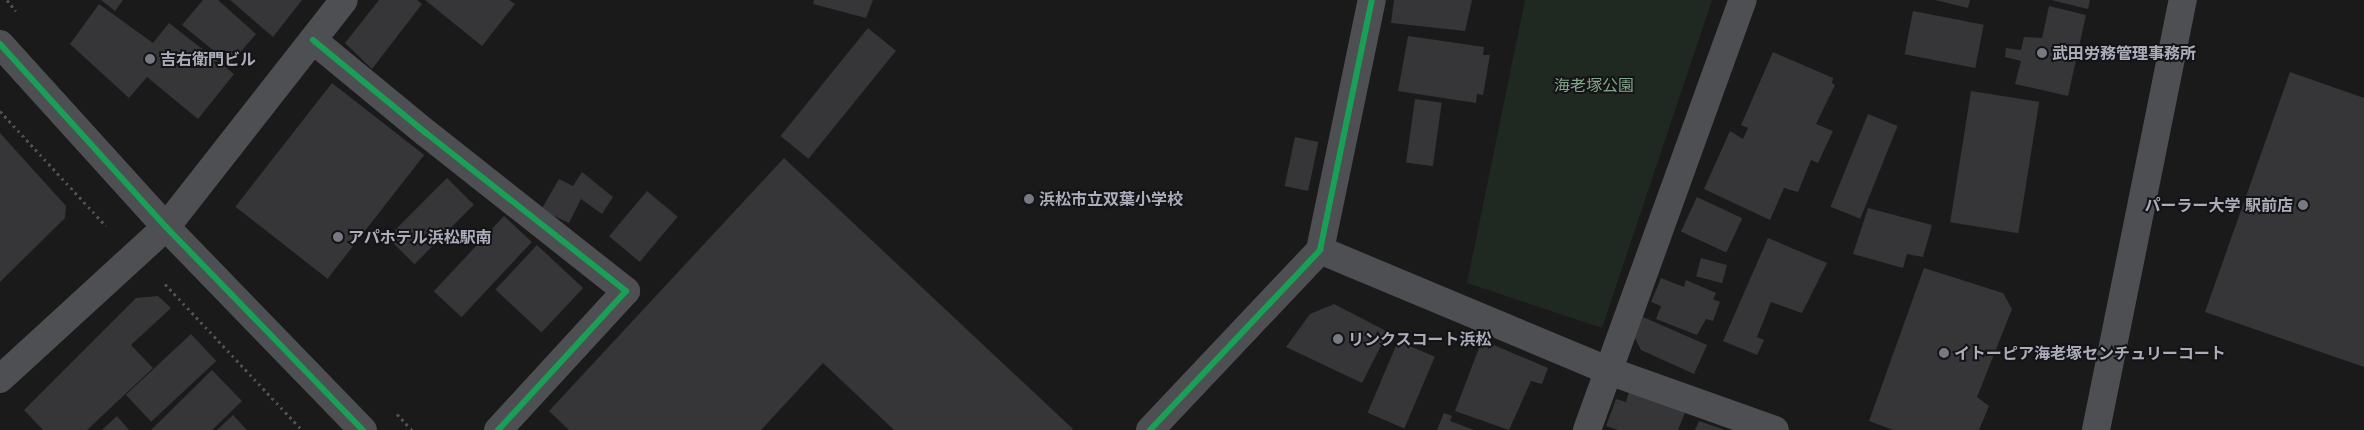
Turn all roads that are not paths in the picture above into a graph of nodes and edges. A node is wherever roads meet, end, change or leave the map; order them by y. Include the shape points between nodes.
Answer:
1 (344, 0) edge
2 (1372, 0) edge
3 (1743, 0) edge
4 (2183, 0) edge
5 (313, 40) junction
6 (0, 44) edge
7 (166, 227) junction
8 (1320, 250) junction
9 (1609, 371) junction
10 (0, 379) edge
11 (364, 430) edge
12 (498, 430) edge
13 (1150, 430) edge
14 (1587, 430) edge
15 (1775, 430) edge
16 (2096, 430) edge

1 - 5 street
2 - 8 street
3 - 9 street
4 - 16 street
5 - 7 street
5 - 12 street via 626,290
6 - 7 street
7 - 10 street
7 - 11 street
8 - 9 street
8 - 13 street
9 - 14 street
9 - 15 street

